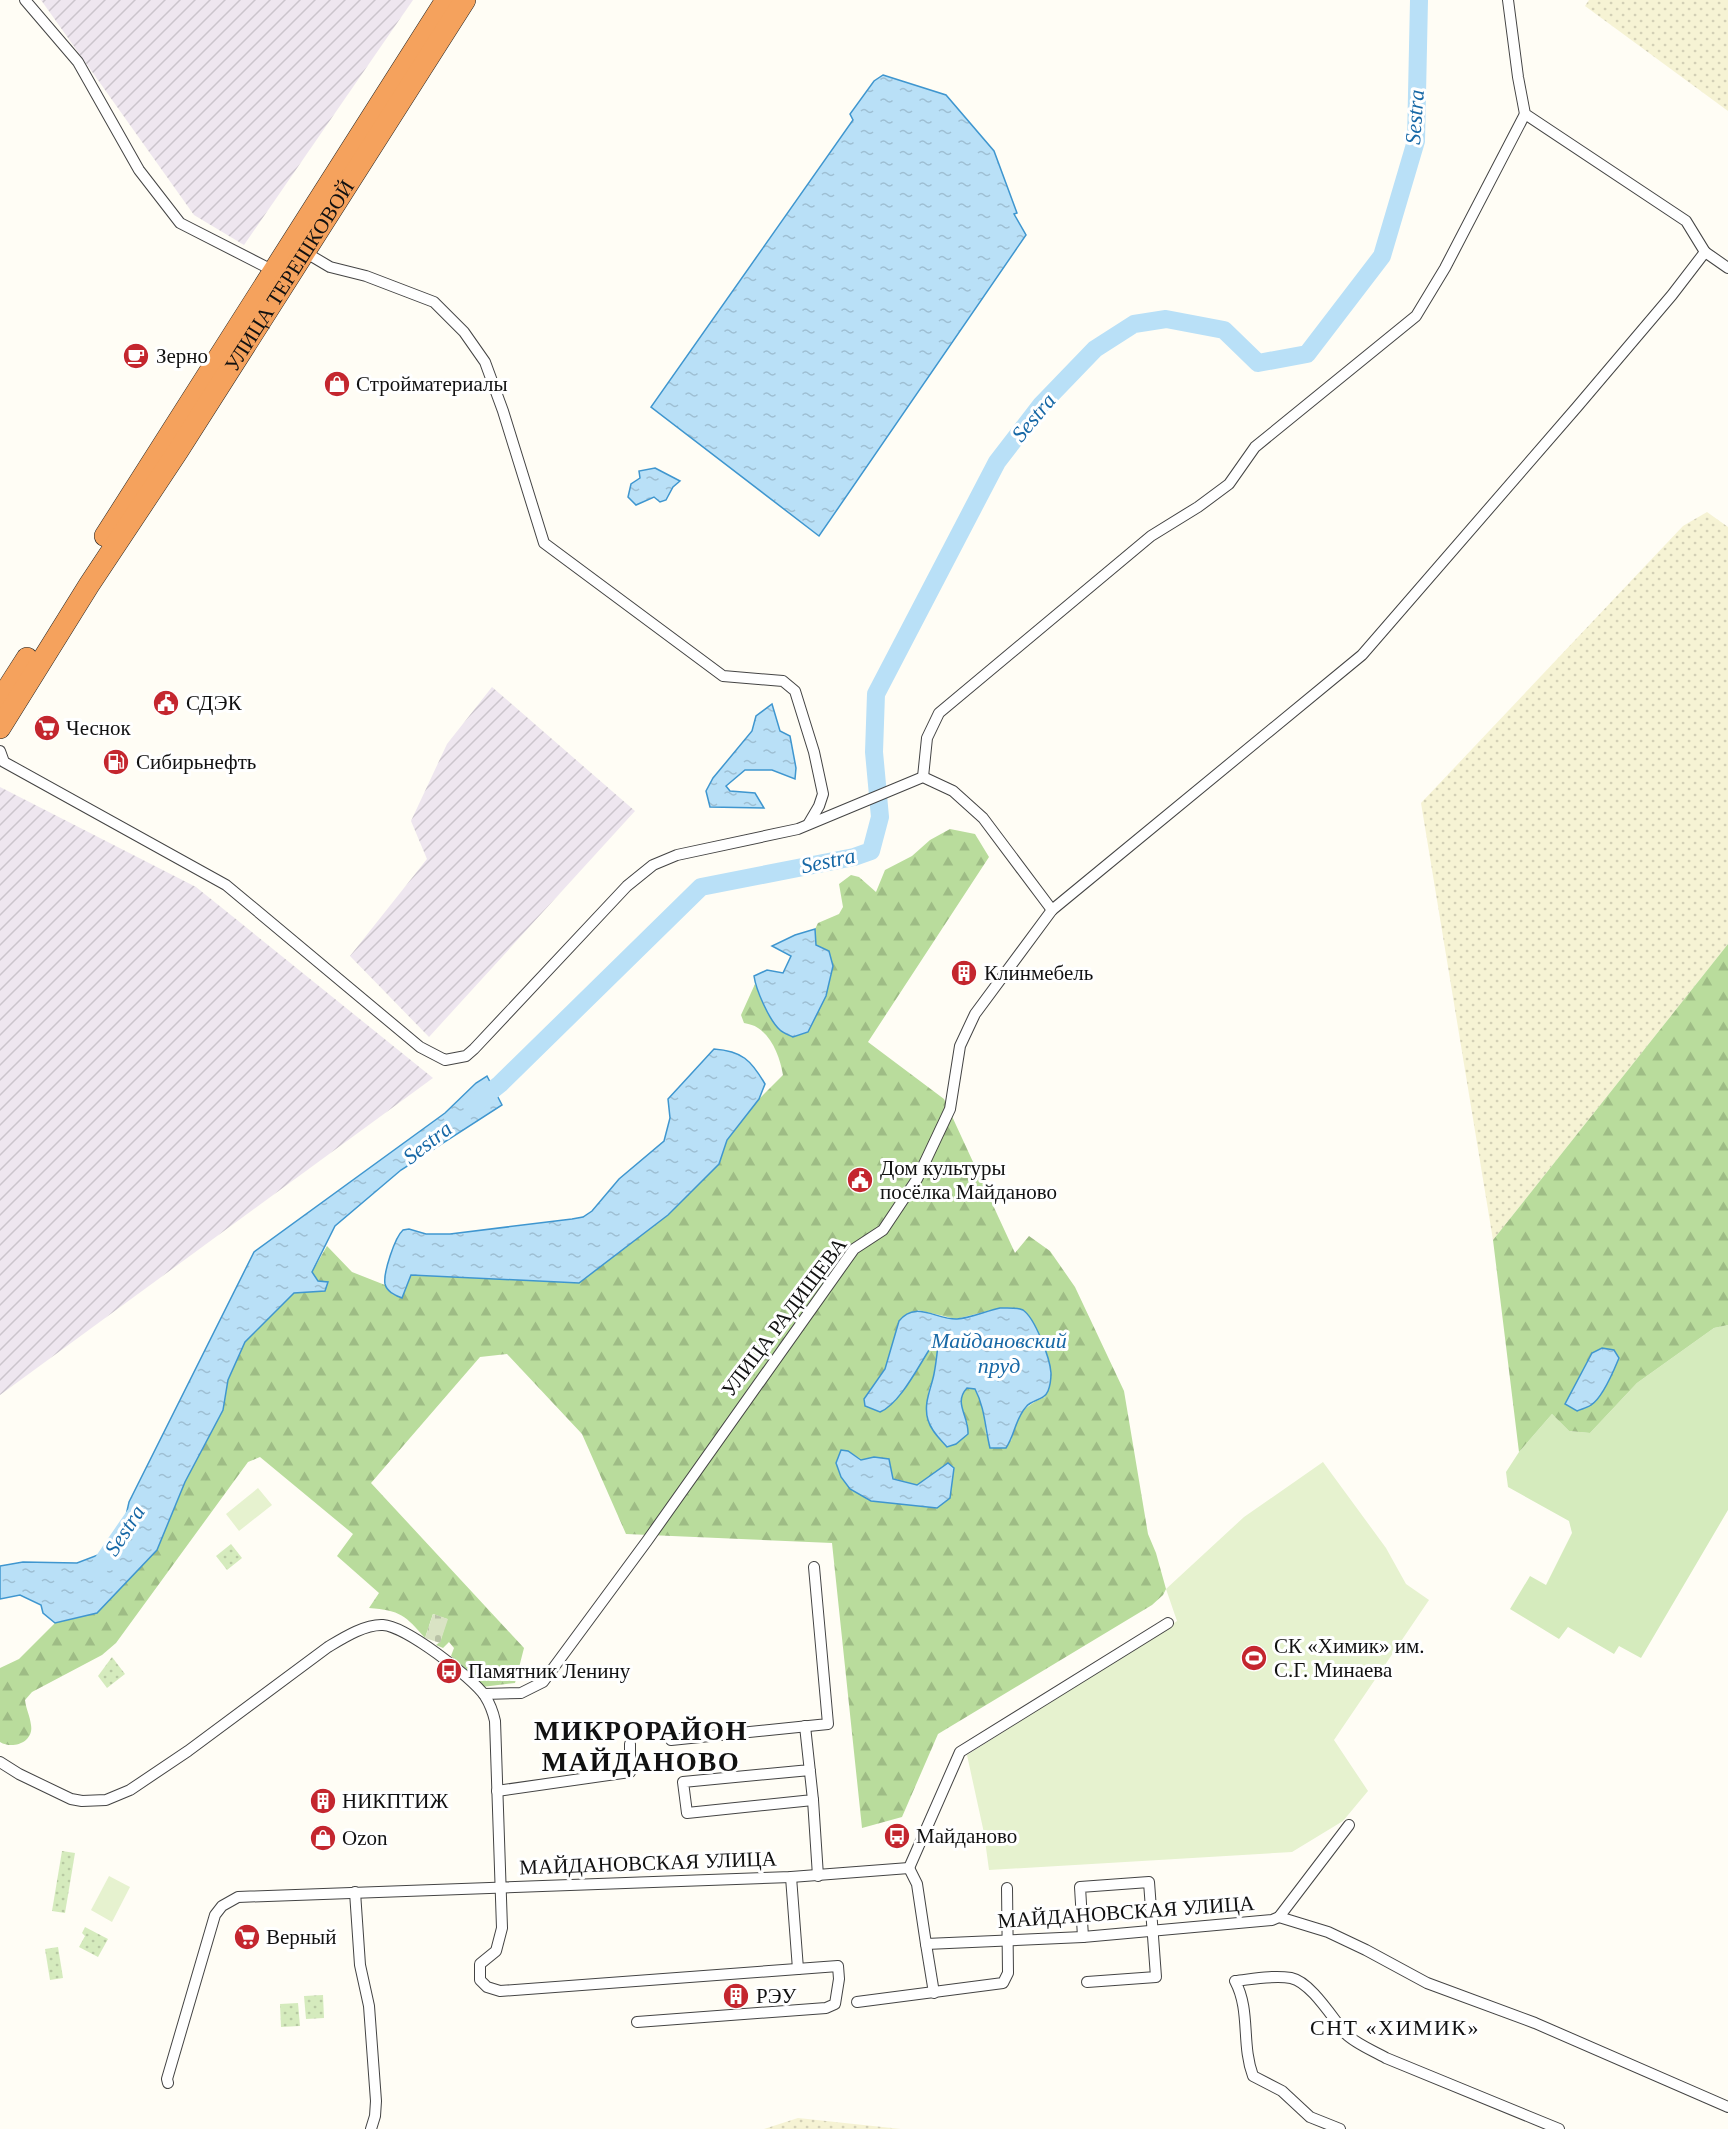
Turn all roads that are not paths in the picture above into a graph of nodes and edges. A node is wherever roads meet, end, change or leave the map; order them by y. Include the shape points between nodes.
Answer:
1 (25, 0) edge
2 (446, 0) edge
3 (465, 0) edge
4 (1508, 0) edge
5 (1525, 114) junction
6 (298, 248) junction
7 (1705, 252) junction
8 (1728, 268) edge
9 (281, 275) junction
10 (0, 700) edge
11 (0, 728) edge
12 (1, 758) edge
13 (923, 777) junction
14 (812, 822) junction
15 (1052, 910) junction
16 (814, 1567) dead end
17 (1168, 1623) dead end
18 (484, 1694) junction
19 (805, 1726) junction
20 (671, 1740) dead end
21 (630, 1744) dead end
22 (0, 1762) edge
23 (810, 1770) junction
24 (497, 1791) junction
25 (813, 1800) junction
26 (1349, 1825) dead end
27 (909, 1868) junction
28 (818, 1876) junction
29 (791, 1877) junction
30 (1007, 1888) dead end
31 (499, 1889) junction
32 (355, 1892) junction
33 (1279, 1917) junction
34 (1153, 1931) junction
35 (1083, 1937) junction
36 (1007, 1941) junction
37 (927, 1944) junction
38 (798, 1969) junction
39 (1087, 1982) dead end
40 (934, 1993) junction
41 (857, 2002) dead end
42 (637, 2022) dead end
43 (168, 2083) dead end
44 (1728, 2107) edge
45 (371, 2129) edge
46 (1340, 2129) edge
47 (1559, 2129) edge

1 - 9 street via 78,62 139,170 180,223
2 - 6 highway, УЛИЦА ТЕРЕШКОВОЙ
3 - 6 highway, УЛИЦА ТЕРЕШКОВОЙ
4 - 5 street
5 - 7 street via 1686,221
5 - 13 street via 1416,316 1255,447 1229,484 1151,536 939,714 927,738
6 - 9 highway, УЛИЦА ТЕРЕШКОВОЙ
6 - 14 street via 330,267 434,302 464,332 489,372 544,543 723,676 783,681 795,691 822,794
7 - 8 street
7 - 15 street, УЛИЦА РАДИЩЕВА via 1362,655
9 - 10 highway, УЛИЦА ТЕРЕШКОВОЙ via 154,457
9 - 11 highway, УЛИЦА ТЕРЕШКОВОЙ via 178,451
12 - 14 street via 226,885 420,1047 445,1060 466,1056 474,1049 627,886 653,866 677,855 798,829
13 - 14 street
13 - 15 street via 953,791 983,818
15 - 18 street, УЛИЦА РАДИЩЕВА via 975,1014 960,1046 950,1109 917,1179 884,1230 854,1248 543,1682 521,1693
16 - 19 street via 828,1724
17 - 27 street via 960,1752
18 - 22 street, МАЙДАНОВСКАЯ УЛИЦА via 434,1651 394,1626 380,1624 328,1647 188,1751 130,1790 106,1800 70,1799
18 - 24 street, МАЙДАНОВСКАЯ УЛИЦА via 495,1721
19 - 20 street
19 - 23 street
21 - 24 street via 630,1772
23 - 25 street
23 - 25 street via 684,1782 687,1813
24 - 31 street, МАЙДАНОВСКАЯ УЛИЦА
25 - 28 street
26 - 33 street, МАЙДАНОВСКАЯ УЛИЦА
27 - 28 street, МАЙДАНОВСКАЯ УЛИЦА
27 - 37 street via 917,1884
28 - 29 street, МАЙДАНОВСКАЯ УЛИЦА
29 - 31 street, МАЙДАНОВСКАЯ УЛИЦА
29 - 38 street
30 - 36 street
31 - 32 street
31 - 38 street via 502,1928 496,1951 480,1964 480,1980 500,1991
32 - 43 street via 247,1895 222,1906 215,1915
32 - 45 street via 376,2101
33 - 34 street, МАЙДАНОВСКАЯ УЛИЦА
33 - 44 street via 1328,1932 1427,1983 1535,2023
34 - 35 street, МАЙДАНОВСКАЯ УЛИЦА
34 - 35 street via 1149,1882 1080,1887
34 - 39 street via 1156,1977
35 - 36 street, МАЙДАНОВСКАЯ УЛИЦА
36 - 37 street, МАЙДАНОВСКАЯ УЛИЦА
36 - 40 street via 1008,1973 1003,1983
37 - 40 street
38 - 42 street via 838,1966 835,2004 826,2008
40 - 41 street
46 - 47 street via 1310,2117 1282,2091 1253,2076 1247,2060 1243,1996 1235,1981 1297,1980 1348,2035 1386,2058

